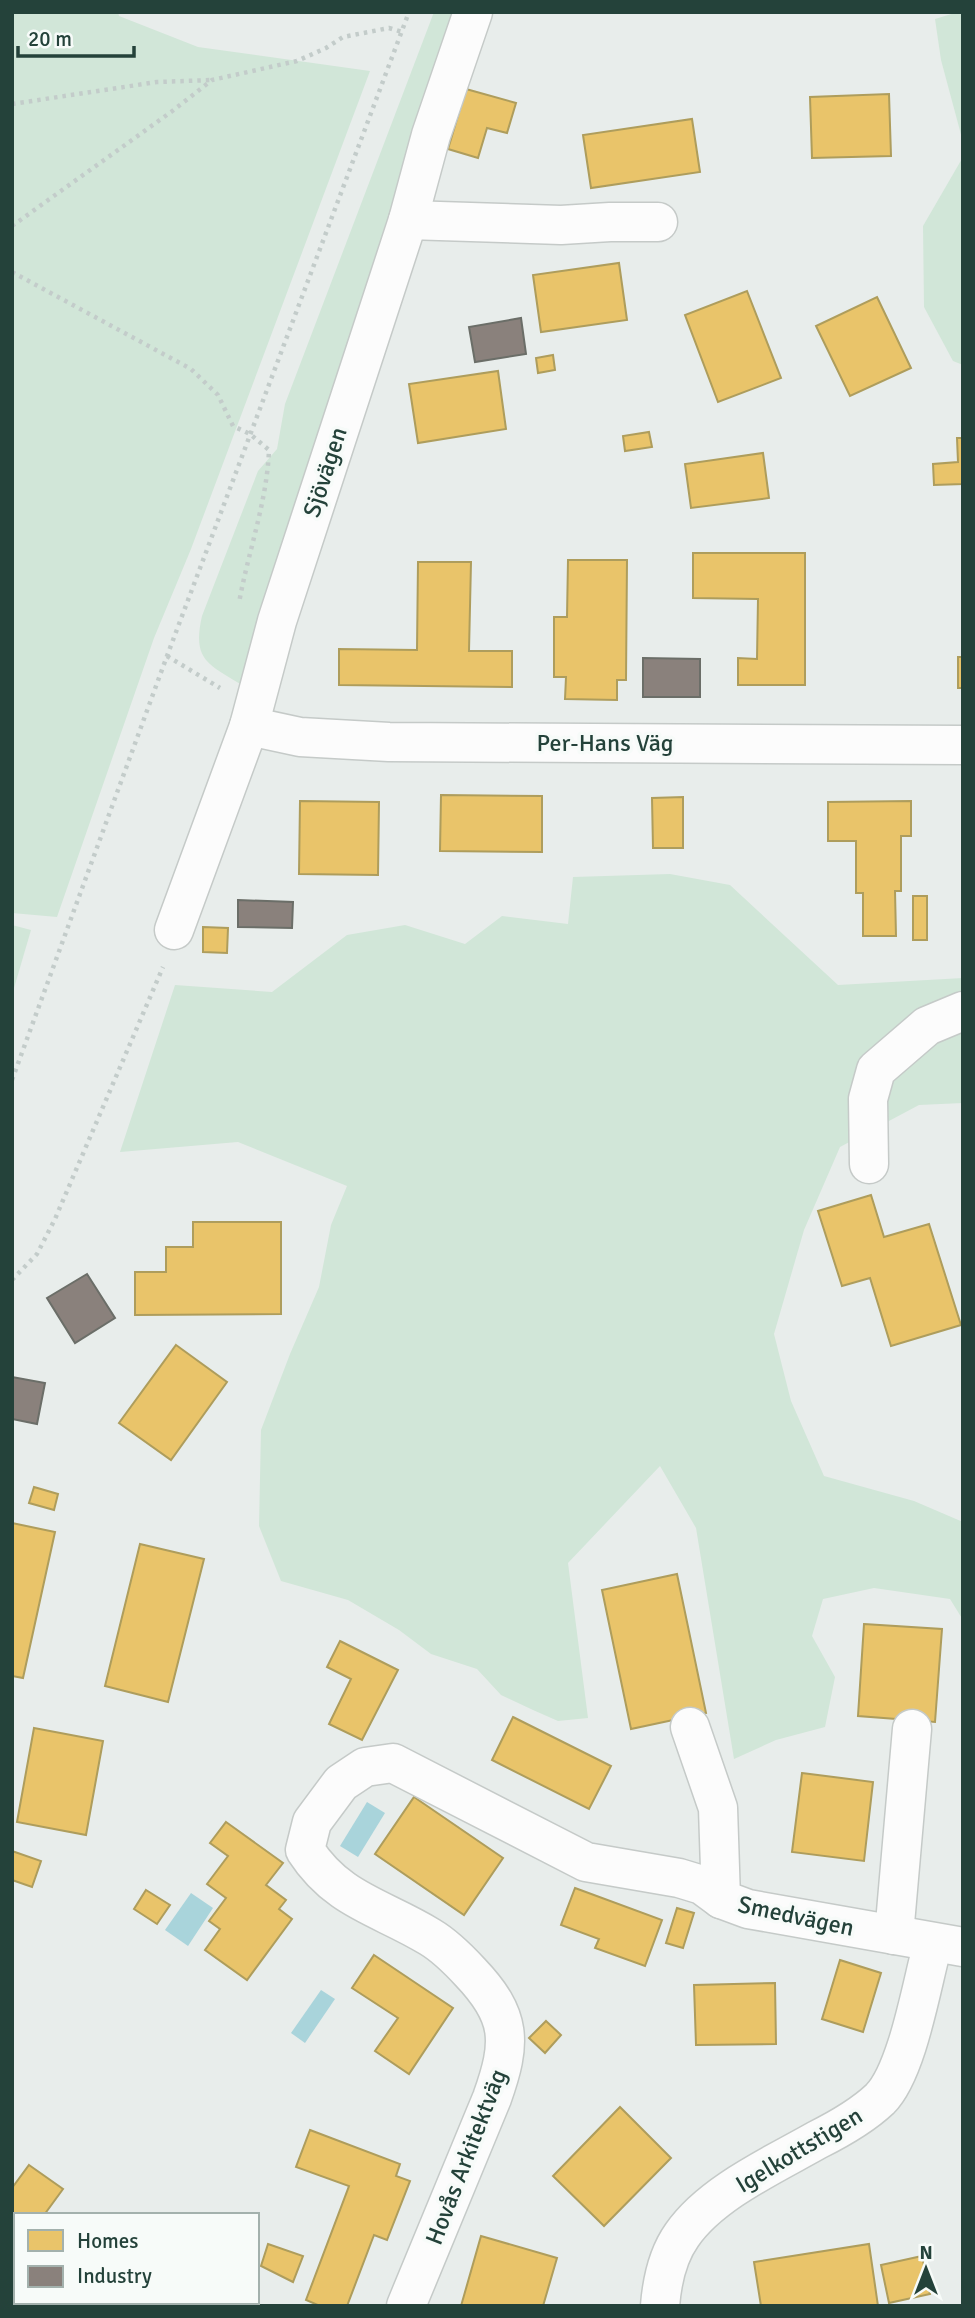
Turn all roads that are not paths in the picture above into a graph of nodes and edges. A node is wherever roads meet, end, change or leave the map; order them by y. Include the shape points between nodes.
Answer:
1 (473, 12) edge
2 (408, 220) junction
3 (658, 222) dead end
4 (251, 714) junction
5 (963, 745) edge
6 (174, 930) road end
7 (963, 1011) edge
8 (869, 1164) dead end
9 (690, 1727) dead end
10 (912, 1729) dead end
11 (721, 1899) junction
12 (894, 1936) junction
13 (948, 1945) edge
14 (405, 2306) edge
15 (660, 2306) edge

1 - 2 street, Sjövägen
2 - 3 street via 561,225
2 - 4 street, Sjövägen via 321,482
4 - 5 street, Per-Hans Väg via 300,737 389,742
4 - 6 street, Sjövägen
7 - 8 street via 927,1026 876,1070 868,1099
9 - 11 street, Smedvägen via 718,1808
10 - 12 street
11 - 12 street, Smedvägen via 748,1909
11 - 14 street, Hovås Arkitektväg via 691,1882 586,1863 393,1763 365,1767 341,1783 312,1822 305,1850 318,1870 351,1897 430,1937 457,1958 494,2000 506,2032 502,2069 492,2098
12 - 13 street, Smedvägen
13 - 15 street, Igelkottstigen via 892,2082 881,2098 720,2198 699,2216 670,2257

